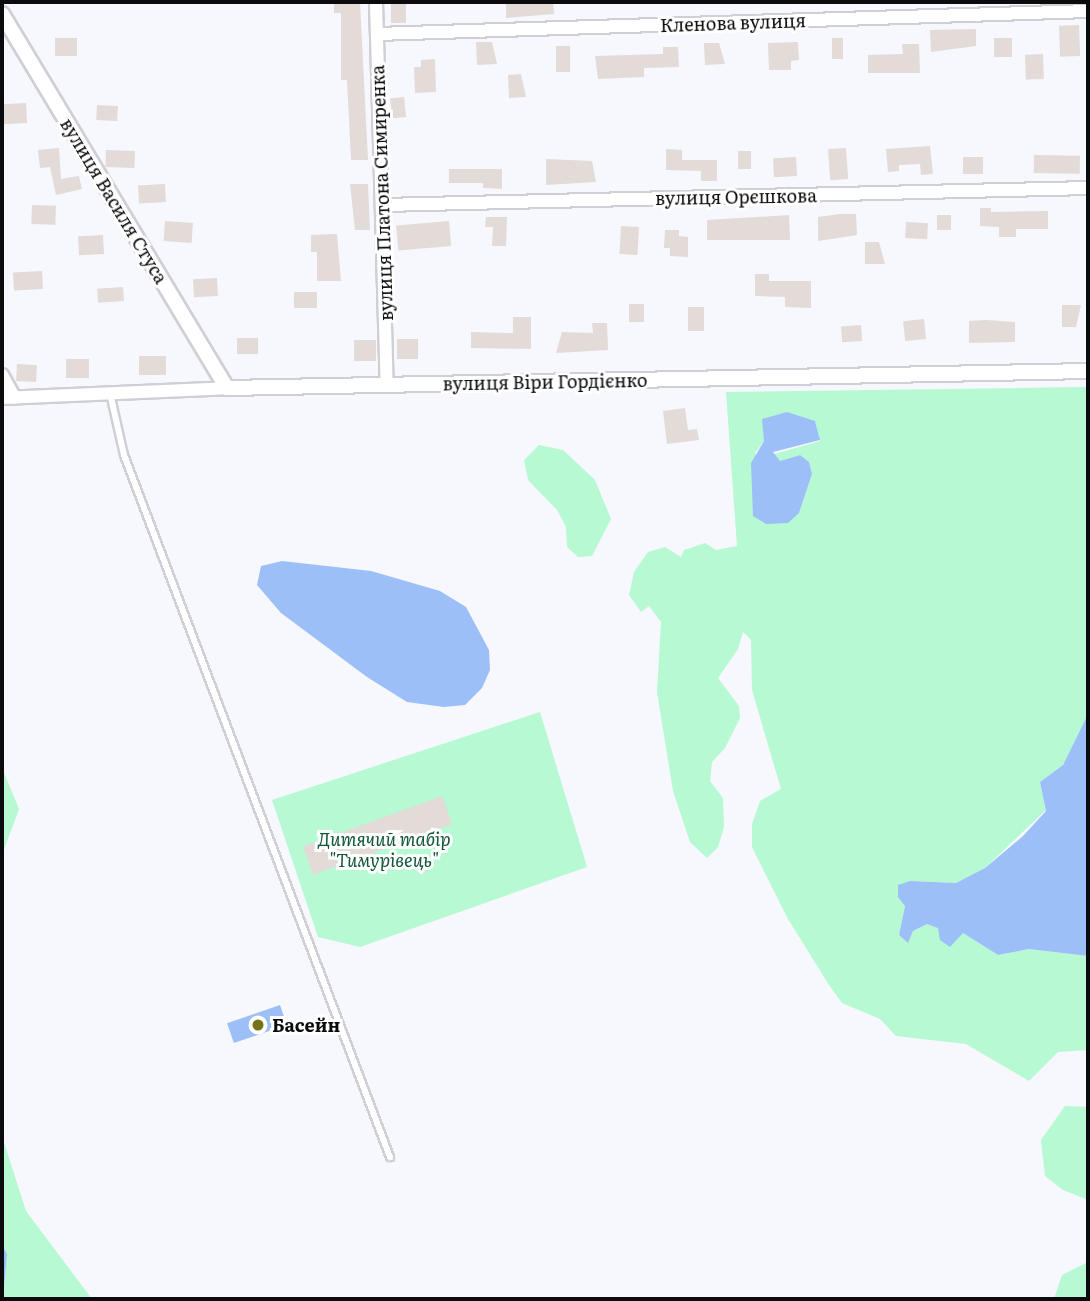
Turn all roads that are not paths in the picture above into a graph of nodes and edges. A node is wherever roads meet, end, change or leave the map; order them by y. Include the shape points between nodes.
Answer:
1 (376, 2) edge
2 (1088, 12) edge
3 (2, 14) edge
4 (377, 34) junction
5 (1088, 188) edge
6 (383, 205) junction
7 (1088, 371) edge
8 (2, 375) edge
9 (387, 385) junction
10 (227, 388) junction
11 (110, 393) junction
12 (8, 398) edge
13 (390, 1157) dead end

1 - 4 street, вулиця Платона Симиренка
2 - 4 street, Кленова вулиця
3 - 10 street, вулиця Василя Стуса
4 - 6 street, вулиця Платона Симиренка
5 - 6 street, вулиця Орєшкова
6 - 9 street, вулиця Платона Симиренка
7 - 9 street, вулиця Віри Гордієнко
8 - 12 street
9 - 10 street, вулиця Віри Гордієнко
10 - 11 street, вулиця Віри Гордієнко
11 - 12 street, вулиця Віри Гордієнко
11 - 13 lane via 124,455

